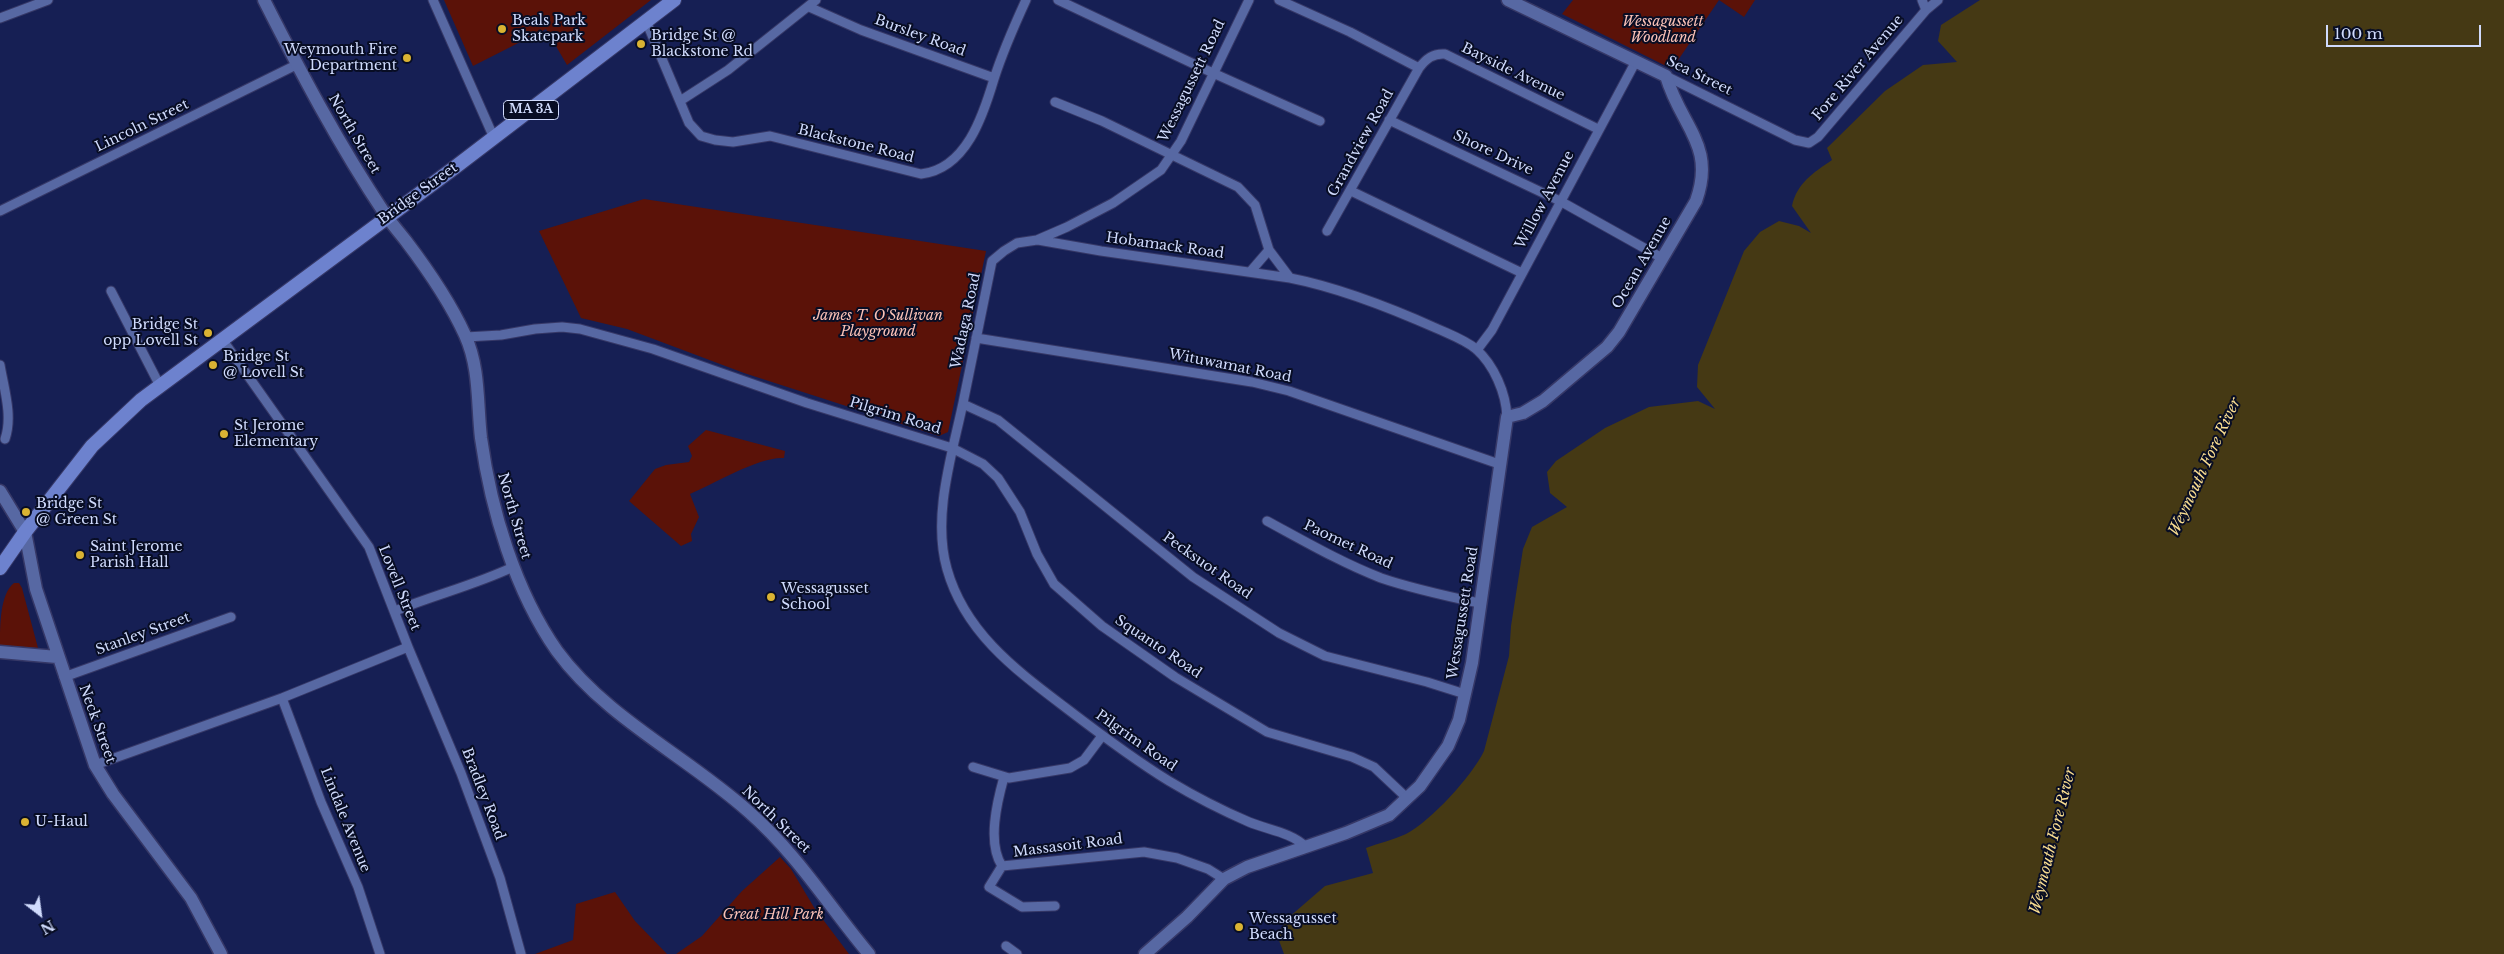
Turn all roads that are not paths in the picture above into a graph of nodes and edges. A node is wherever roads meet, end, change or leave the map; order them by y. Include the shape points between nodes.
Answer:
1 (48, 0) edge
2 (264, 0) edge
3 (433, 0) edge
4 (674, 0) edge
5 (816, 0) edge
6 (1026, 0) edge
7 (1058, 0) edge
8 (1249, 0) edge
9 (1279, 0) edge
10 (1508, 0) edge
11 (1922, 0) edge
12 (1938, 0) edge
13 (809, 7) junction
14 (1926, 10) junction
15 (0, 18) edge
16 (646, 21) junction
17 (1636, 61) junction
18 (296, 65) junction
19 (1419, 68) junction
20 (1213, 73) junction
21 (1666, 76) junction
22 (994, 78) junction
23 (680, 101) junction
24 (1056, 102) dead end
25 (1389, 120) junction
26 (1320, 121) dead end
27 (1598, 129) junction
28 (494, 138) junction
29 (1796, 140) joint
30 (1174, 155) junction
31 (1351, 191) junction
32 (1560, 201) junction
33 (0, 211) edge
34 (387, 217) junction
35 (1328, 231) dead end
36 (1037, 240) junction
37 (1269, 250) junction
38 (1662, 258) junction
39 (1250, 272) junction
40 (1522, 273) junction
41 (1290, 278) junction
42 (110, 291) dead end
43 (466, 337) junction
44 (976, 338) junction
45 (222, 339) junction
46 (1477, 350) junction
47 (0, 365) edge
48 (160, 386) junction
49 (963, 404) junction
50 (1506, 417) junction
51 (6, 439) dead end
52 (952, 448) junction
53 (1499, 464) junction
54 (0, 491) edge
55 (1267, 520) dead end
56 (25, 532) junction
57 (513, 567) junction
58 (0, 568) edge
59 (1479, 603) junction
60 (395, 611) junction
61 (231, 617) dead end
62 (408, 647) junction
63 (0, 652) edge
64 (57, 657) junction
65 (64, 677) junction
66 (1465, 694) junction
67 (282, 698) junction
68 (1102, 736) junction
69 (94, 764) junction
70 (973, 767) dead end
71 (1004, 777) junction
72 (1408, 799) junction
73 (1306, 846) junction
74 (1002, 866) junction
75 (1224, 879) junction
76 (1055, 906) dead end
77 (1006, 946) dead end
78 (221, 954) edge
79 (380, 954) edge
80 (521, 954) edge
81 (870, 954) edge
82 (1017, 954) edge
83 (1145, 954) edge

1 - 15 street
2 - 18 street, North Street
3 - 28 street
4 - 16 main road, Bridge Street / MA 3A
5 - 13 street
6 - 22 street, Blackstone Road
7 - 20 street
8 - 20 street, Wessagussett Road
9 - 19 street
10 - 17 street, Sea Street
11 - 14 street
12 - 14 street, Fore River Avenue
13 - 22 street, Bursley Road
13 - 23 street via 728,70
14 - 29 street, Fore River Avenue via 1818,137 1809,143
16 - 23 street, Blackstone Road
16 - 28 main road, Bridge Street / MA 3A
17 - 21 street, Sea Street
17 - 27 street, Willow Avenue
18 - 33 street, Lincoln Street
18 - 34 street, North Street
19 - 25 street, Grandview Road
19 - 27 street, Bayside Avenue via 1431,56 1445,54
20 - 26 street
20 - 30 street, Wessagussett Road
21 - 29 street, Sea Street
21 - 38 street, Ocean Avenue via 1697,143 1703,171 1696,202
22 - 23 street, Blackstone Road via 988,104 970,140 946,166 934,173 921,174 770,136 733,142 701,136 690,123
24 - 30 street
25 - 31 street, Grandview Road
25 - 32 street, Shore Drive
27 - 32 street, Willow Avenue
28 - 34 main road, Bridge Street / MA 3A
30 - 36 street, Wadaga Road via 1138,188
30 - 37 street, Wessagussett Road via 1228,181 1246,195 1259,216
31 - 35 street, Grandview Road
31 - 40 street
32 - 38 street, Shore Drive
32 - 40 street, Willow Avenue
34 - 43 street, North Street via 427,269
34 - 45 main road, Bridge Street / MA 3A
36 - 39 street, Hobamack Road
36 - 44 street, Wadaga Road via 1017,243 992,261
37 - 39 street
37 - 41 street, Wessagussett Road
38 - 50 street, Ocean Avenue via 1620,332 1607,347 1532,408
39 - 41 street, Hobamack Road
40 - 46 street, Willow Avenue via 1492,330
41 - 46 street, Wessagussett Road via 1320,284 1413,317
42 - 48 street
43 - 52 street, Pilgrim Road via 536,329 580,329 653,349 815,406
43 - 57 street, North Street via 474,361 486,477
44 - 49 street, Wadaga Road
44 - 53 street, Wituwamat Road via 1252,382 1288,391
45 - 48 main road, Bridge Street / MA 3A
45 - 60 street, Lovell Street via 369,547
46 - 50 street, Wessagussett Road via 1502,389
47 - 51 street via 9,428
48 - 56 main road, Bridge Street / MA 3A via 121,417 92,446
49 - 52 street, Wadaga Road
49 - 66 street, Pecksuot Road via 998,420 1193,577 1279,633 1325,656
50 - 53 street, Wessagussett Road
52 - 68 street, Pilgrim Road via 943,509 943,547 961,606 974,626 1010,665
52 - 72 street, Squanto Road via 982,464 998,478 1020,512 1037,554 1054,584 1102,626 1175,677 1267,732 1374,767
53 - 59 street, Wessagussett Road
54 - 56 street
55 - 59 street, Paomet Road via 1334,557 1382,578
56 - 58 main road, Bridge Street / MA 3A
56 - 64 street, Neck Street via 30,567
57 - 60 street
57 - 81 street, North Street via 557,650 584,681 671,754 712,781 749,812 808,873
59 - 66 street, Wessagussett Road
60 - 62 street, Lovell Street
61 - 65 street, Stanley Street
62 - 67 street, Lovell Street
62 - 80 street, Bradley Road via 461,773 500,878
63 - 64 street
64 - 65 street, Neck Street
65 - 69 street, Neck Street
66 - 72 street, Wessagussett Road via 1448,746
67 - 69 street, Lovell Street
67 - 79 street, Lindale Avenue via 321,802 358,887
68 - 71 street via 1084,760 1075,766
68 - 73 street, Pilgrim Road via 1128,756 1192,794 1251,823 1289,835
69 - 78 street, Neck Street via 191,898
70 - 71 street
71 - 74 street, Massasoit Road via 995,818
72 - 73 street, Wessagussett Road via 1380,820
73 - 75 street, Wessagussett Road via 1248,866
74 - 75 street, Massasoit Road via 1144,852 1177,858
74 - 76 street via 989,887 1022,906
75 - 83 street, Wessagussett Road
77 - 82 street

